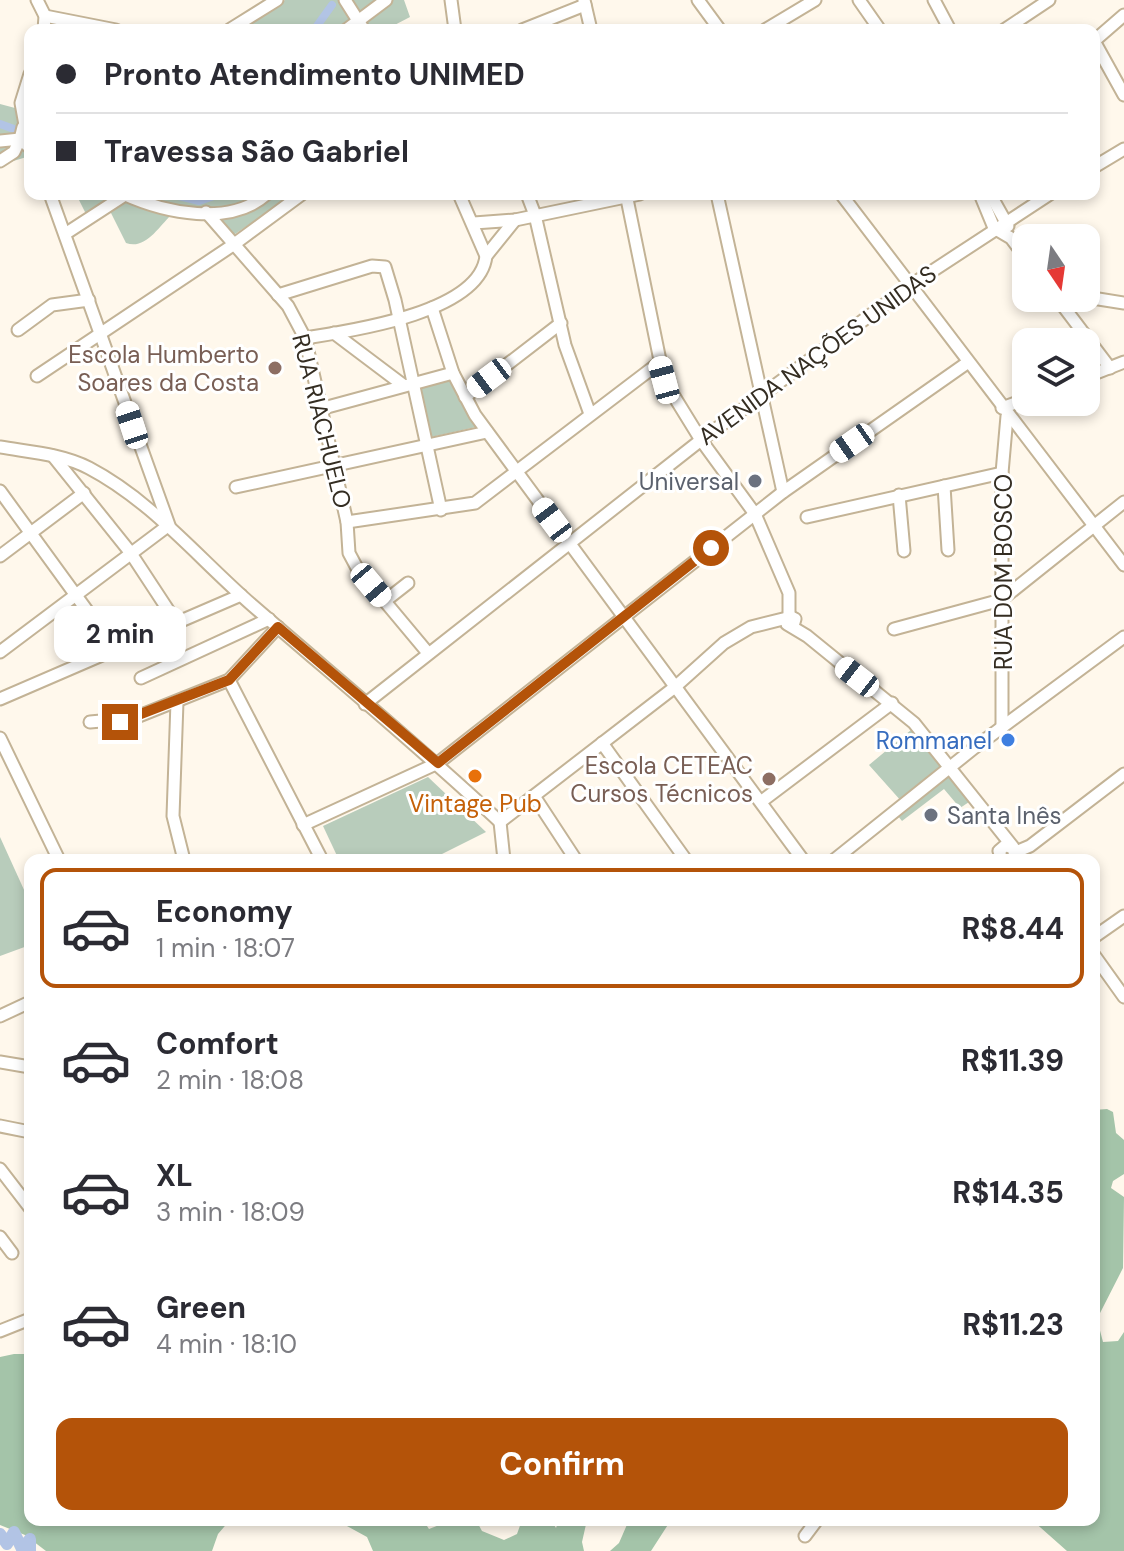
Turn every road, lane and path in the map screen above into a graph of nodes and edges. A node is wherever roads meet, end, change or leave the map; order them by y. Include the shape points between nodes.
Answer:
1 (37, 0) edge
2 (345, 0) edge
3 (386, 0) edge
4 (451, 0) edge
5 (698, 0) edge
6 (815, 0) edge
7 (859, 0) edge
8 (934, 0) edge
9 (271, 1) edge
10 (584, 2) edge
11 (1041, 3) edge
12 (798, 4) edge
13 (1124, 15) edge
14 (45, 16) junction
15 (44, 24) edge
16 (86, 24) edge
17 (238, 24) edge
18 (361, 24) edge
19 (364, 24) edge
20 (454, 24) edge
21 (535, 24) edge
22 (590, 24) edge
23 (716, 24) edge
24 (773, 24) edge
25 (876, 24) edge
26 (947, 24) edge
27 (1012, 24) edge
28 (1100, 36) edge
29 (1100, 52) edge
30 (1124, 95) edge
31 (24, 132) edge
32 (20, 139) junction
33 (0, 141) edge
34 (24, 143) edge
35 (1124, 149) edge
36 (24, 150) edge
37 (0, 152) edge
38 (14, 152) junction
39 (0, 161) edge
40 (1100, 163) edge
41 (52, 200) edge
42 (115, 200) edge
43 (141, 200) edge
44 (259, 200) edge
45 (294, 200) edge
46 (462, 200) edge
47 (529, 200) edge
48 (607, 200) edge
49 (627, 200) edge
50 (718, 200) edge
51 (846, 200) edge
52 (982, 200) edge
53 (994, 200) edge
54 (1040, 200) edge
55 (206, 212) junction
56 (535, 215) junction
57 (515, 220) junction
58 (1006, 221) junction
59 (474, 223) junction
60 (994, 228) junction
61 (65, 234) junction
62 (1011, 238) joint
63 (233, 245) junction
64 (486, 256) junction
65 (911, 285) junction
66 (278, 295) junction
67 (1100, 299) edge
68 (89, 300) junction
69 (1124, 303) edge
70 (432, 308) junction
71 (1070, 312) edge
72 (399, 321) junction
73 (561, 323) junction
74 (18, 330) dead end
75 (101, 332) junction
76 (334, 333) junction
77 (305, 338) junction
78 (659, 363) junction
79 (967, 363) junction
80 (1120, 366) edge
81 (1100, 372) edge
82 (453, 373) junction
83 (37, 376) dead end
84 (407, 384) junction
85 (763, 395) junction
86 (465, 397) junction
87 (1012, 407) edge
88 (320, 409) junction
89 (1004, 412) junction
90 (590, 414) junction
91 (487, 432) junction
92 (701, 440) junction
93 (428, 446) junction
94 (0, 447) edge
95 (53, 456) junction
96 (334, 467) junction
97 (516, 473) junction
98 (1002, 473) junction
99 (944, 486) junction
100 (236, 487) dead end
101 (0, 491) edge
102 (783, 492) junction
103 (84, 493) junction
104 (899, 495) junction
105 (1124, 502) edge
106 (441, 510) junction
107 (755, 514) junction
108 (807, 517) dead end
109 (347, 522) junction
110 (169, 525) junction
111 (1095, 525) junction
112 (32, 533) junction
113 (570, 544) junction
114 (948, 550) dead end
115 (904, 551) dead end
116 (130, 552) junction
117 (0, 556) edge
118 (1124, 565) edge
119 (408, 583) dead end
120 (76, 592) junction
121 (241, 595) junction
122 (1001, 600) junction
123 (385, 601) junction
124 (623, 616) junction
125 (791, 618) junction
126 (176, 622) junction
127 (274, 623) junction
128 (894, 629) dead end
129 (1124, 637) edge
130 (115, 649) junction
131 (0, 652) edge
132 (428, 653) junction
133 (141, 678) dead end
134 (229, 680) junction
135 (675, 687) junction
136 (0, 699) edge
137 (177, 702) junction
138 (892, 703) junction
139 (365, 704) junction
140 (90, 722) dead end
141 (1002, 728) junction
142 (0, 738) edge
143 (602, 743) junction
144 (438, 763) junction
145 (948, 768) junction
146 (1124, 774) edge
147 (534, 796) junction
148 (762, 801) junction
149 (995, 820) junction
150 (500, 822) junction
151 (303, 825) junction
152 (56, 854) edge
153 (182, 854) edge
154 (319, 854) edge
155 (503, 854) edge
156 (572, 854) edge
157 (682, 854) edge
158 (799, 854) edge
159 (841, 854) edge
160 (999, 854) edge
161 (1000, 854) edge
162 (1014, 854) edge
163 (1015, 854) edge
164 (1019, 854) edge
165 (1124, 916) edge
166 (1100, 933) edge
167 (1100, 963) edge
168 (1124, 997) edge
169 (24, 1005) edge
170 (0, 1016) edge
171 (0, 1062) edge
172 (24, 1066) edge
173 (0, 1126) edge
174 (24, 1131) edge
175 (0, 1169) edge
176 (24, 1195) edge
177 (0, 1237) edge
178 (12, 1253) dead end
179 (24, 1321) edge
180 (0, 1331) edge
181 (812, 1526) edge
182 (805, 1536) dead end

1 - 14 street
2 - 18 street
3 - 19 street
4 - 20 street
5 - 23 street
6 - 12 street
7 - 25 street
8 - 26 street
9 - 17 street
10 - 21 street
10 - 22 street
11 - 27 street
12 - 24 street
13 - 28 street
14 - 15 street
14 - 16 street
29 - 30 street
31 - 32 street
32 - 33 street
32 - 34 street
32 - 38 street
35 - 40 street
36 - 38 street
37 - 38 street
38 - 39 street
41 - 61 street
42 - 61 street
43 - 55 street via 169,210
44 - 55 street via 246,210
45 - 63 street
46 - 59 street
47 - 56 street
48 - 56 street
49 - 78 street
50 - 85 street
51 - 65 street
52 - 60 street
53 - 58 street
54 - 58 street, AVENIDA NAÇÕES UNIDAS
55 - 63 street, RUA RIACHUELO
56 - 57 street
56 - 73 street
57 - 59 street
57 - 64 street
58 - 60 street, AVENIDA NAÇÕES UNIDAS
58 - 62 street
59 - 64 street
60 - 62 street
60 - 65 street, AVENIDA NAÇÕES UNIDAS
61 - 68 street
63 - 66 street, RUA RIACHUELO
63 - 75 street
64 - 70 street via 476,278
65 - 79 street
65 - 85 street, AVENIDA NAÇÕES UNIDAS
66 - 72 street via 372,266 385,267
66 - 77 street, RUA RIACHUELO
67 - 69 street
68 - 74 street via 52,305
68 - 75 street
70 - 72 street
70 - 82 street
71 - 80 street
72 - 76 street
72 - 84 street
73 - 86 street
73 - 90 street
75 - 83 street
75 - 110 street
76 - 77 street
76 - 84 street
77 - 88 street, RUA RIACHUELO
78 - 90 street
78 - 92 street via 671,397
79 - 89 street
79 - 102 street
80 - 81 street
82 - 84 street
82 - 86 street
84 - 88 street
84 - 93 street
85 - 92 street, AVENIDA NAÇÕES UNIDAS
85 - 102 street
86 - 91 street
87 - 89 street
88 - 96 street, RUA RIACHUELO
89 - 98 street, RUA DOM BOSCO
89 - 111 street
90 - 97 street
91 - 93 street
91 - 97 street
92 - 107 street
92 - 113 street, AVENIDA NAÇÕES UNIDAS
93 - 96 street
93 - 106 street
94 - 95 street
95 - 103 street
95 - 110 street via 88,468
96 - 100 street
96 - 109 street, RUA RIACHUELO
97 - 106 street via 475,503
97 - 113 street
98 - 99 street
98 - 122 street, RUA DOM BOSCO
99 - 104 street
99 - 114 street
101 - 112 street
102 - 107 street
103 - 112 street
103 - 116 street
104 - 108 street
104 - 115 street
105 - 111 street
106 - 109 street
107 - 124 street
107 - 125 street via 785,584
109 - 123 street, RUA RIACHUELO via 353,561
110 - 116 street
110 - 121 street
111 - 118 street
111 - 122 street
112 - 117 street
112 - 120 street
113 - 124 street
113 - 132 street, AVENIDA NAÇÕES UNIDAS
116 - 120 street
116 - 126 street
119 - 123 street
120 - 130 street
120 - 131 street
121 - 126 street
121 - 127 street
122 - 128 street
122 - 141 street, RUA DOM BOSCO
123 - 132 street, RUA RIACHUELO
124 - 135 street
124 - 144 street
125 - 135 street via 762,624 724,643
125 - 138 street
126 - 130 street
127 - 133 street
127 - 134 street
127 - 139 street
129 - 141 street
130 - 136 street
132 - 139 street, AVENIDA NAÇÕES UNIDAS
134 - 137 street
134 - 151 street
135 - 143 street
135 - 148 street
137 - 140 street via 120,722
137 - 153 street via 173,816
138 - 145 street
138 - 148 street
139 - 144 street
141 - 145 street
142 - 152 street
143 - 147 street
143 - 157 street
144 - 150 street
144 - 151 street
145 - 149 street
145 - 159 street
146 - 164 street
147 - 150 street
147 - 156 street
148 - 158 street
149 - 160 street
149 - 163 street
150 - 155 street
151 - 154 street
161 - 162 street via 1003,845
165 - 166 street
167 - 168 street
169 - 170 street
171 - 172 street
173 - 174 street
175 - 176 street
177 - 178 street
179 - 180 street
181 - 182 street

